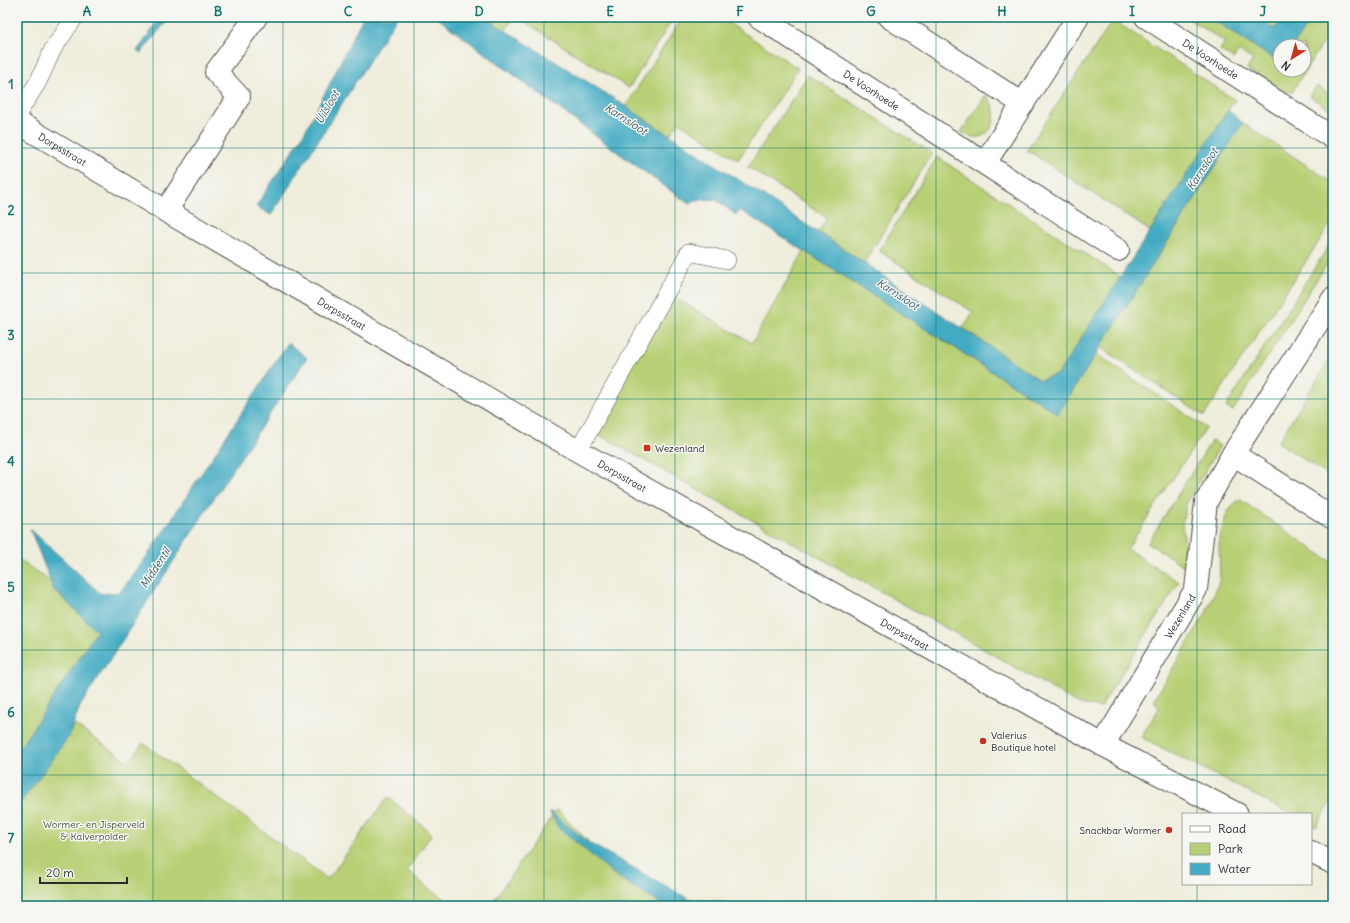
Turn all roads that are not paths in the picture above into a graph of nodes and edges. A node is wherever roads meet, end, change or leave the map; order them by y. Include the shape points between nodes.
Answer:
1 (75, 17) edge
2 (256, 17) edge
3 (759, 17) edge
4 (889, 17) edge
5 (1078, 17) edge
6 (1146, 17) edge
7 (1023, 104) junction
8 (17, 115) edge
9 (17, 122) edge
10 (1333, 138) edge
11 (984, 163) junction
12 (166, 211) junction
13 (1118, 250) dead end
14 (727, 260) dead end
15 (1333, 299) edge
16 (578, 451) junction
17 (1233, 454) junction
18 (1333, 518) edge
19 (1102, 745) junction
20 (1235, 813) edge
21 (1312, 852) edge
22 (1333, 863) edge

1 - 8 lane via 53,49 38,82
2 - 12 street via 216,72 239,97
3 - 11 street, De Voorhoede
4 - 7 street
5 - 7 street
6 - 10 street, De Voorhoede
7 - 11 street
9 - 12 street, Dorpsstraat
11 - 13 street, De Voorhoede
12 - 16 street, Dorpsstraat
14 - 16 lane via 689,252
15 - 17 street, Wezenland
16 - 19 street, Dorpsstraat
17 - 18 street
17 - 19 street, Wezenland via 1206,502 1196,589
19 - 20 street, Dorpsstraat
21 - 22 street

